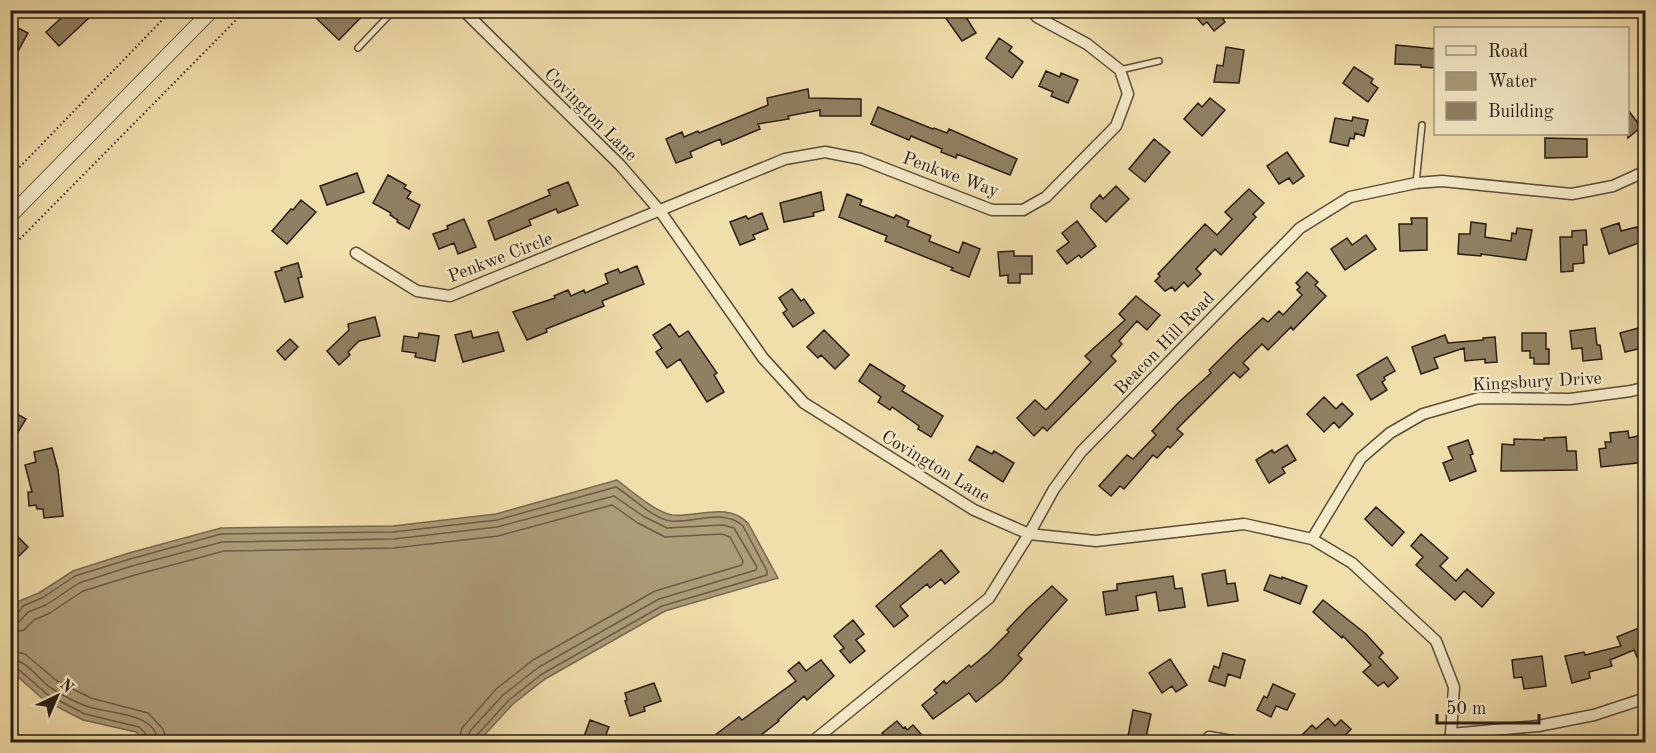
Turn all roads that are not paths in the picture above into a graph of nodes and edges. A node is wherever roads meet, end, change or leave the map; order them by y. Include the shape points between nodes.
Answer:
1 (212, 10) edge
2 (394, 10) edge
3 (1031, 10) edge
4 (464, 11) edge
5 (358, 48) dead end
6 (1159, 61) dead end
7 (1120, 70) junction
8 (1422, 125) dead end
9 (1646, 171) edge
10 (1416, 183) junction
11 (660, 211) junction
12 (10, 216) edge
13 (356, 253) dead end
14 (1646, 387) edge
15 (1029, 534) junction
16 (1312, 539) junction
17 (1646, 698) edge
18 (1209, 737) dead end
19 (1449, 738) edge
20 (812, 742) edge
21 (1238, 742) edge

1 - 12 street
2 - 5 lane
3 - 7 street via 1087,44
4 - 11 street, Covington Lane via 620,165
6 - 7 lane
7 - 11 street, Penkwe Way via 1128,94 1116,126 1046,198 1023,210 992,210 861,159 825,152 785,159
8 - 10 lane
9 - 10 street, Beacon Hill Road via 1613,186 1572,194 1442,181
10 - 15 street, Beacon Hill Road via 1350,197 1300,228 1082,452 1054,489
11 - 13 street, Penkwe Circle via 450,296 417,291
11 - 15 street, Covington Lane via 763,358 804,403 974,510
14 - 16 street, Kingsbury Drive via 1570,399 1479,398 1423,414 1390,433 1361,458
15 - 16 street, Covington Lane via 1096,541 1244,524
15 - 20 street, Beacon Hill Road via 989,598
16 - 19 street, Covington Lane via 1352,563 1436,641 1454,687
17 - 19 street via 1594,715
18 - 21 street

